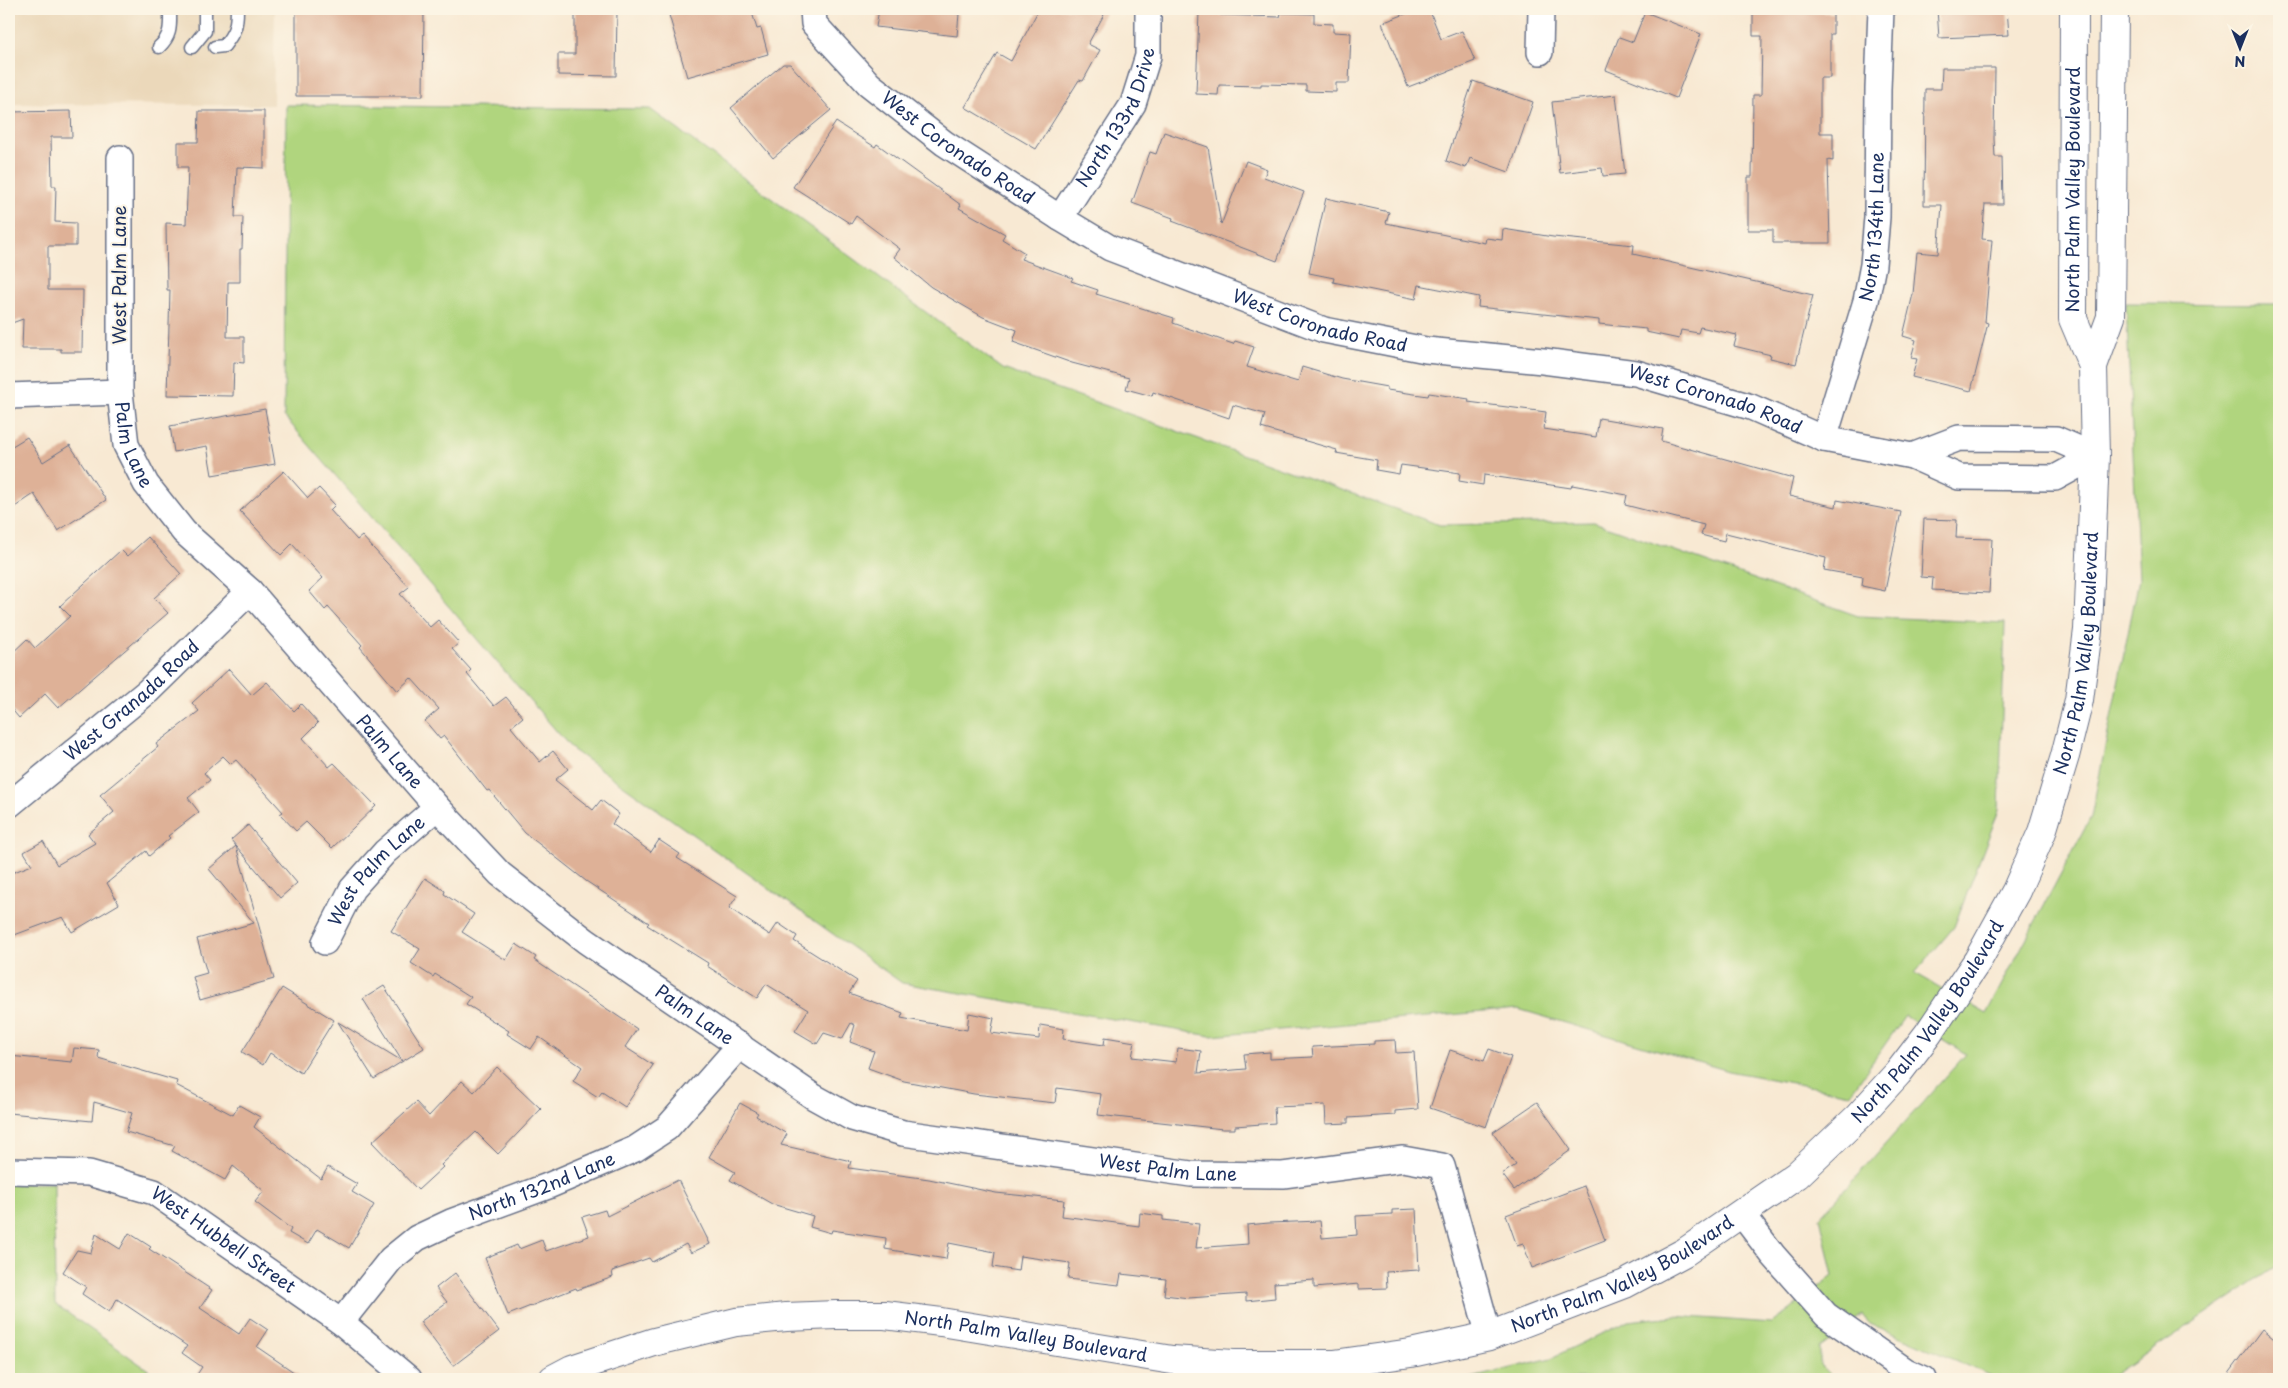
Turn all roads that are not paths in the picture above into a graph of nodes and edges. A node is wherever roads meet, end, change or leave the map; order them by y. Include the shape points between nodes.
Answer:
1 (170, 9) edge
2 (205, 9) edge
3 (237, 9) edge
4 (813, 9) edge
5 (1148, 9) edge
6 (1541, 9) edge
7 (1881, 9) edge
8 (2074, 9) edge
9 (2114, 9) edge
10 (159, 47) dead end
11 (192, 47) dead end
12 (215, 47) dead end
13 (1540, 52) dead end
14 (120, 158) dead end
15 (1060, 218) junction
16 (2093, 366) junction
17 (120, 392) junction
18 (9, 396) edge
19 (1824, 439) junction
20 (1912, 456) junction
21 (2095, 456) junction
22 (250, 591) junction
23 (9, 805) edge
24 (437, 807) junction
25 (325, 942) dead end
26 (740, 1045) junction
27 (9, 1171) edge
28 (1741, 1213) junction
29 (341, 1322) junction
30 (1489, 1336) junction
31 (1287, 1372) edge
32 (409, 1379) edge
33 (553, 1379) edge
34 (1924, 1379) edge

1 - 10 lane via 170,29 167,39
2 - 11 lane via 205,31
3 - 12 lane via 237,27 232,36 224,46
4 - 15 street, West Coronado Road via 814,24 869,84 944,142
5 - 15 street, North 133rd Drive via 1148,56 1133,104
6 - 13 street
7 - 19 street, North 134th Lane via 1874,265
8 - 16 street, North Palm Valley Boulevard via 2073,319
9 - 16 street, North Palm Valley Boulevard via 2111,317
14 - 17 street, West Palm Lane
15 - 19 street, West Coronado Road via 1110,248 1324,330 1426,350 1636,374 1751,407
16 - 21 street, North Palm Valley Boulevard
17 - 18 street
17 - 22 street, Palm Lane via 126,445 146,484 184,532
19 - 20 street, West Coronado Road
20 - 21 street via 1959,438 2056,440
20 - 21 street, West Coronado Road via 1959,477 2055,478
21 - 28 street, North Palm Valley Boulevard via 2088,630 2079,700 2042,832 2016,891 1978,960 1898,1074 1796,1175
22 - 23 street, West Granada Road via 148,691
22 - 24 street, Palm Lane
24 - 25 street, West Palm Lane via 385,852 352,889
24 - 26 street, Palm Lane via 500,874 570,929
26 - 29 street, North 132nd Lane via 667,1128 635,1149 417,1238 391,1259
26 - 30 street, West Palm Lane via 814,1097 852,1118 903,1133 1191,1174 1283,1175 1403,1159 1442,1166
27 - 29 street, West Hubbell Street via 89,1173 154,1192
28 - 30 street, North Palm Valley Boulevard via 1685,1252 1625,1284
28 - 34 street via 1826,1315 1906,1372
29 - 32 street, West Hubbell Street
30 - 31 street, North Palm Valley Boulevard via 1411,1353
31 - 33 street, North Palm Valley Boulevard via 1172,1360 941,1322 885,1315 836,1314 736,1322 654,1342 572,1369

